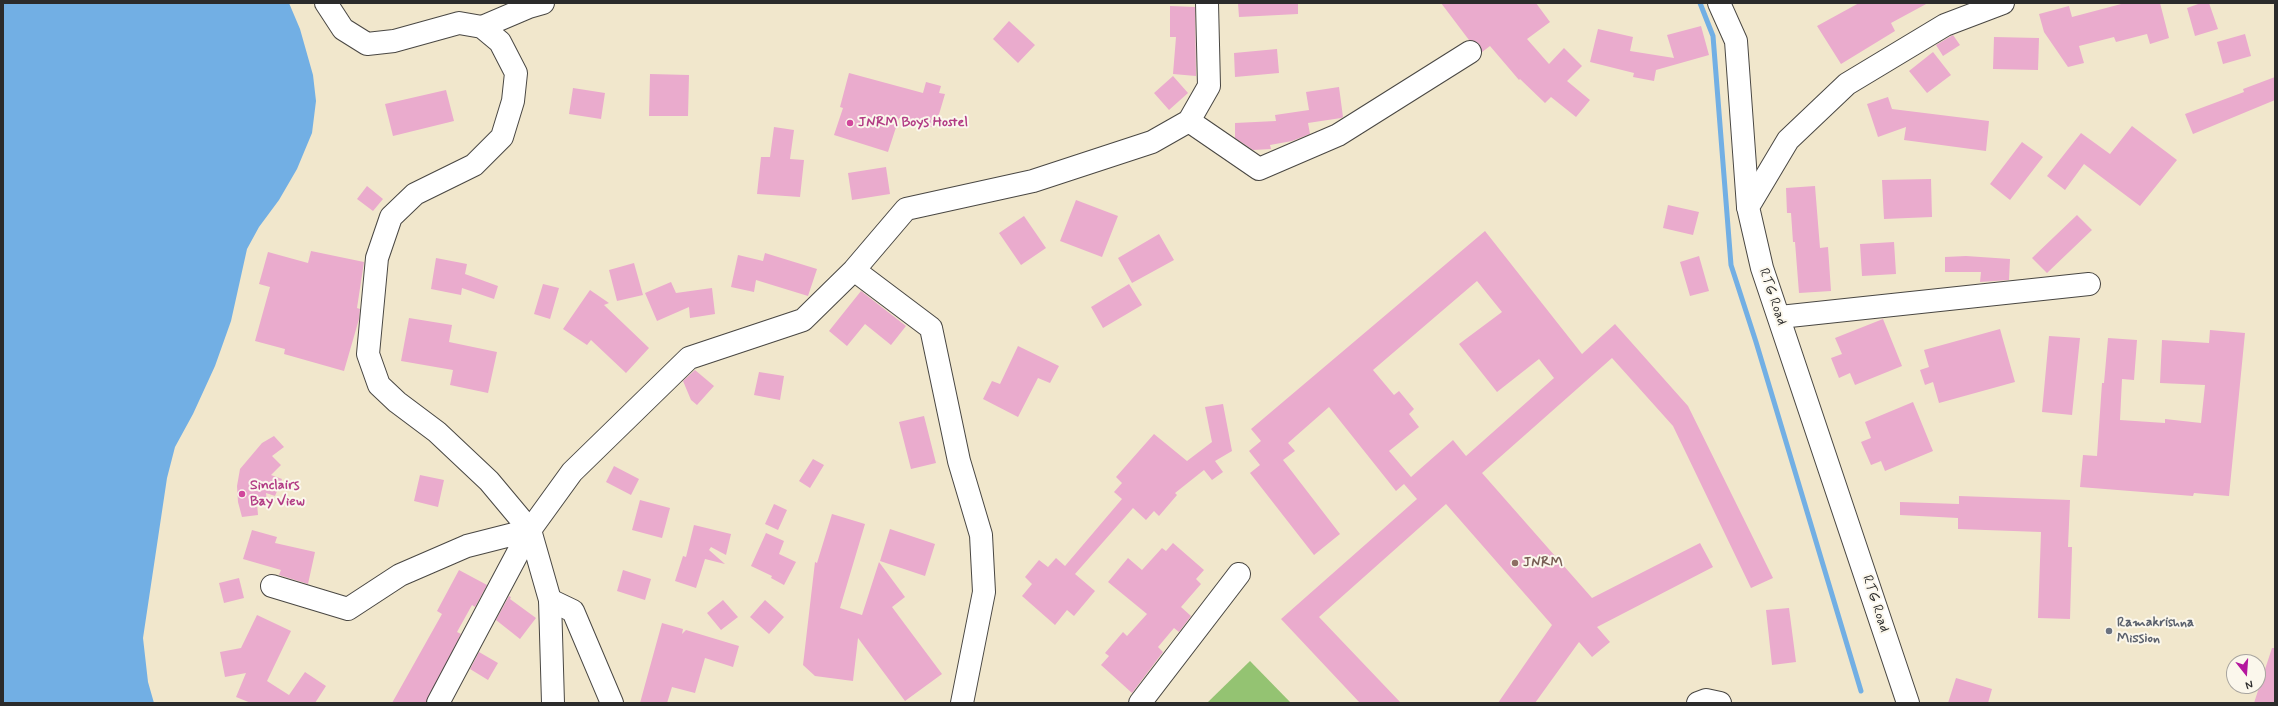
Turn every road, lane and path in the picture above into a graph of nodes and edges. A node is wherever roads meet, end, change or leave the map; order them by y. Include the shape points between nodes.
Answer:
1 (326, 3) edge
2 (543, 3) edge
3 (1207, 3) edge
4 (1719, 3) edge
5 (2003, 3) edge
6 (482, 27) junction
7 (1470, 52) dead end
8 (1189, 121) junction
9 (1748, 207) junction
10 (854, 270) junction
11 (2089, 284) dead end
12 (1780, 317) junction
13 (530, 530) junction
14 (1239, 574) dead end
15 (272, 586) dead end
16 (550, 600) junction
17 (438, 703) edge
18 (553, 703) edge
19 (612, 703) edge
20 (962, 703) edge
21 (1140, 703) edge
22 (1698, 703) edge
23 (1720, 703) edge
24 (1908, 703) edge

1 - 6 street via 342,29 367,44 394,41 459,23
2 - 6 street
3 - 8 street via 1209,86
4 - 9 street, RTG Road via 1736,41
5 - 9 street via 1945,25 1846,84 1788,140
6 - 13 street via 500,42 516,73 513,101 502,136 474,165 415,194 391,217 377,258 368,354 380,385 397,402 438,432 489,481
7 - 8 street via 1338,135 1259,170
8 - 10 street via 1152,142 1034,181 906,208
9 - 12 street, RTG Road via 1762,268
10 - 13 street via 804,320 689,358 572,472
10 - 20 street via 931,328 960,462 981,536 984,592
11 - 12 street
12 - 24 street, RTG Road
13 - 15 street via 467,546 400,575 348,609
13 - 16 street
13 - 17 street
14 - 21 street
16 - 18 street
16 - 19 street via 574,611
22 - 23 street via 1706,700

